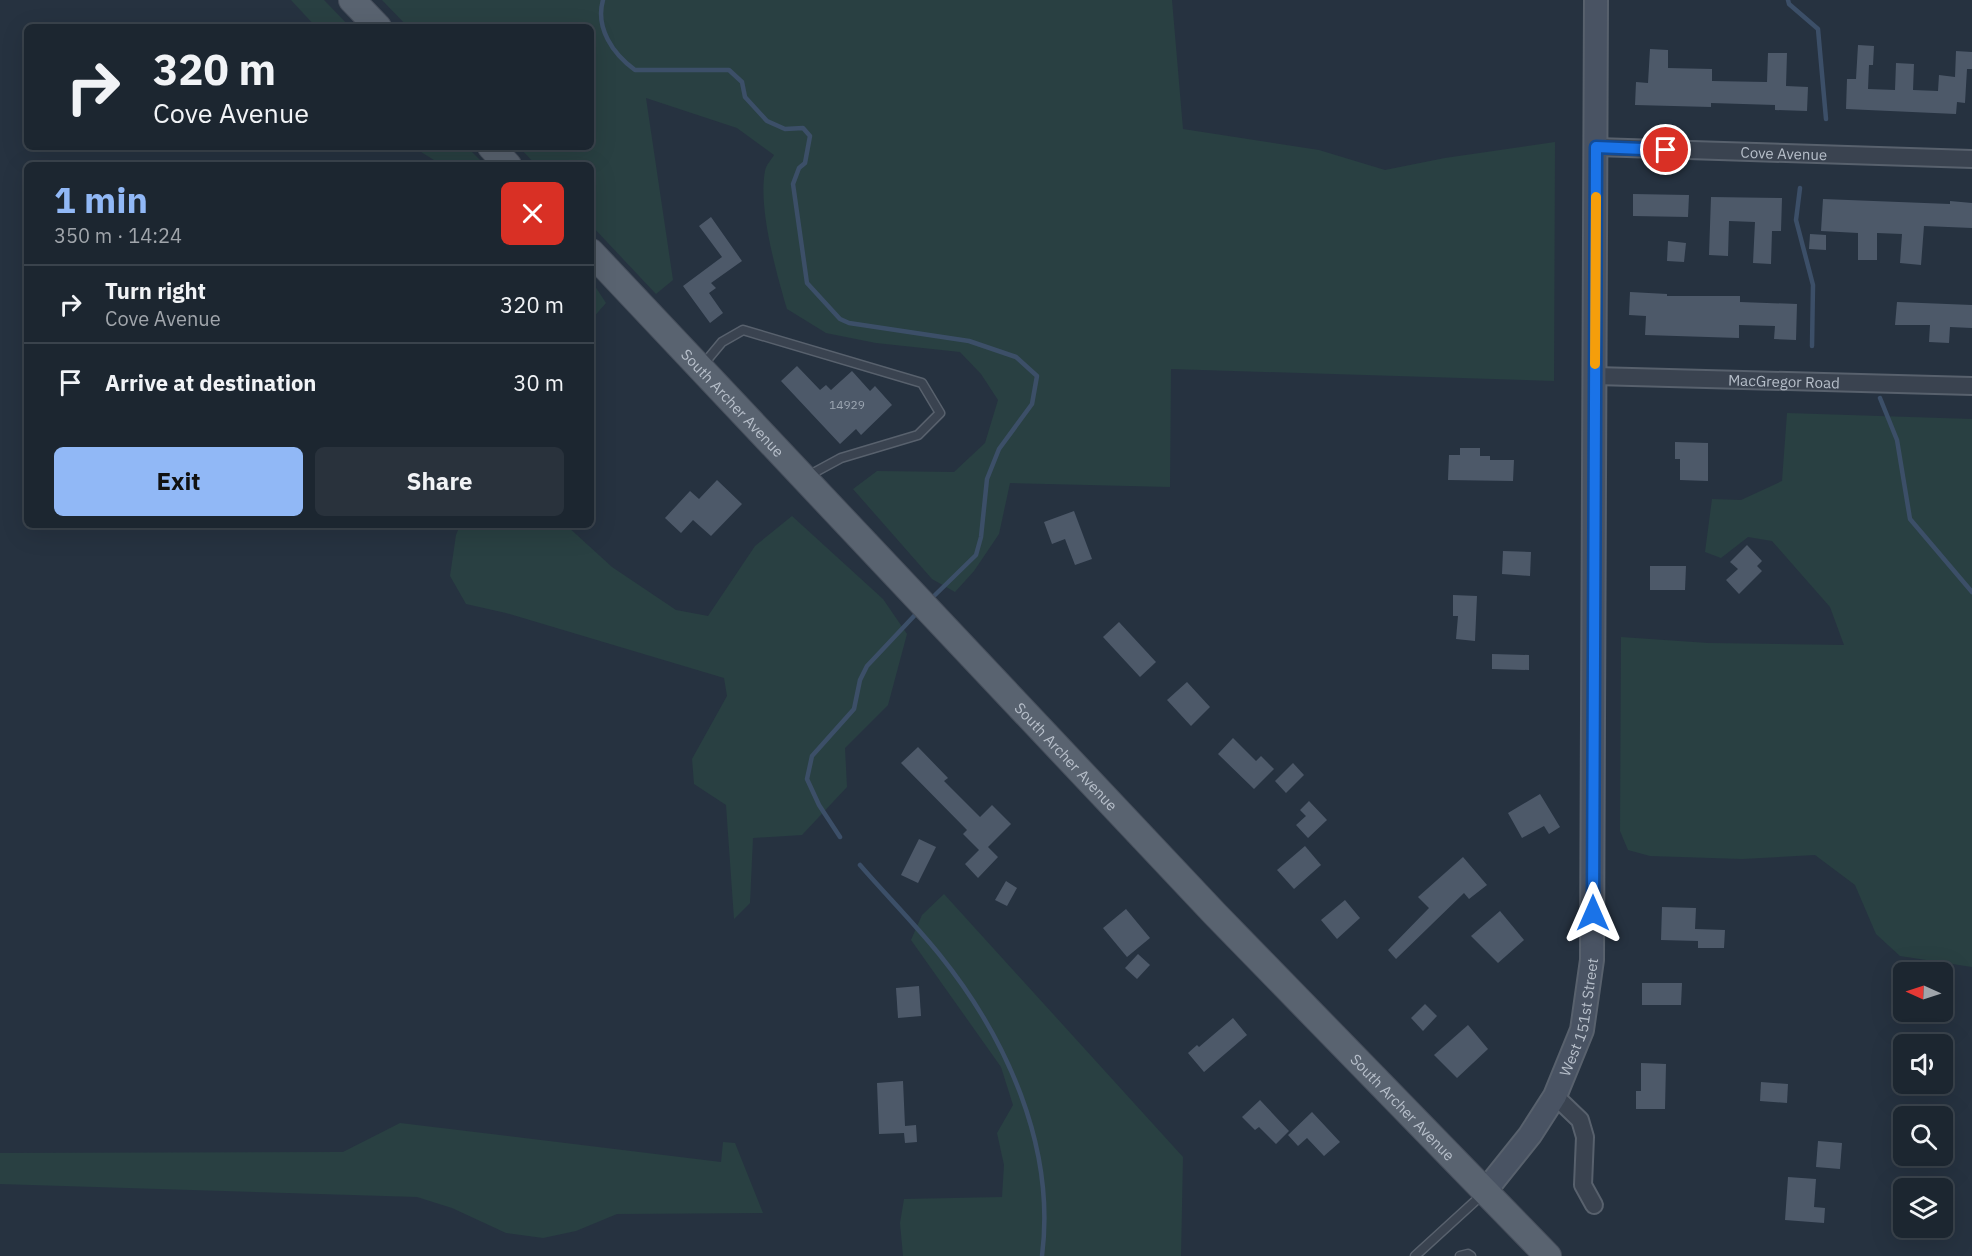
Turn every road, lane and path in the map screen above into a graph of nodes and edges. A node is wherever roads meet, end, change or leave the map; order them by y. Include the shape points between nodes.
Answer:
1 (352, 0) edge
2 (1596, 0) edge
3 (375, 24) edge
4 (1596, 147) junction
5 (494, 150) edge
6 (1972, 159) edge
7 (505, 162) edge
8 (594, 255) edge
9 (700, 367) junction
10 (1595, 376) junction
11 (1972, 386) edge
12 (806, 477) junction
13 (1555, 1096) junction
14 (1486, 1190) junction
15 (1594, 1206) dead end
16 (1415, 1256) edge
17 (1460, 1256) edge
18 (1471, 1256) edge
19 (1548, 1256) edge

1 - 3 main road
2 - 4 street, West 151st Street
4 - 6 street, Cove Avenue
4 - 10 street, West 151st Street
5 - 7 main road
8 - 9 main road, South Archer Avenue
9 - 12 main road, South Archer Avenue
9 - 12 lane via 722,342 743,330 922,383 940,413 918,435 841,458
10 - 11 street, MacGregor Road
10 - 13 street, West 151st Street via 1592,960 1582,1030
12 - 14 main road, South Archer Avenue via 1215,914
13 - 14 street, West 151st Street
13 - 15 street, West 151st Street via 1580,1120 1585,1137 1582,1185
14 - 16 lane
14 - 19 main road, South Archer Avenue
17 - 18 lane

